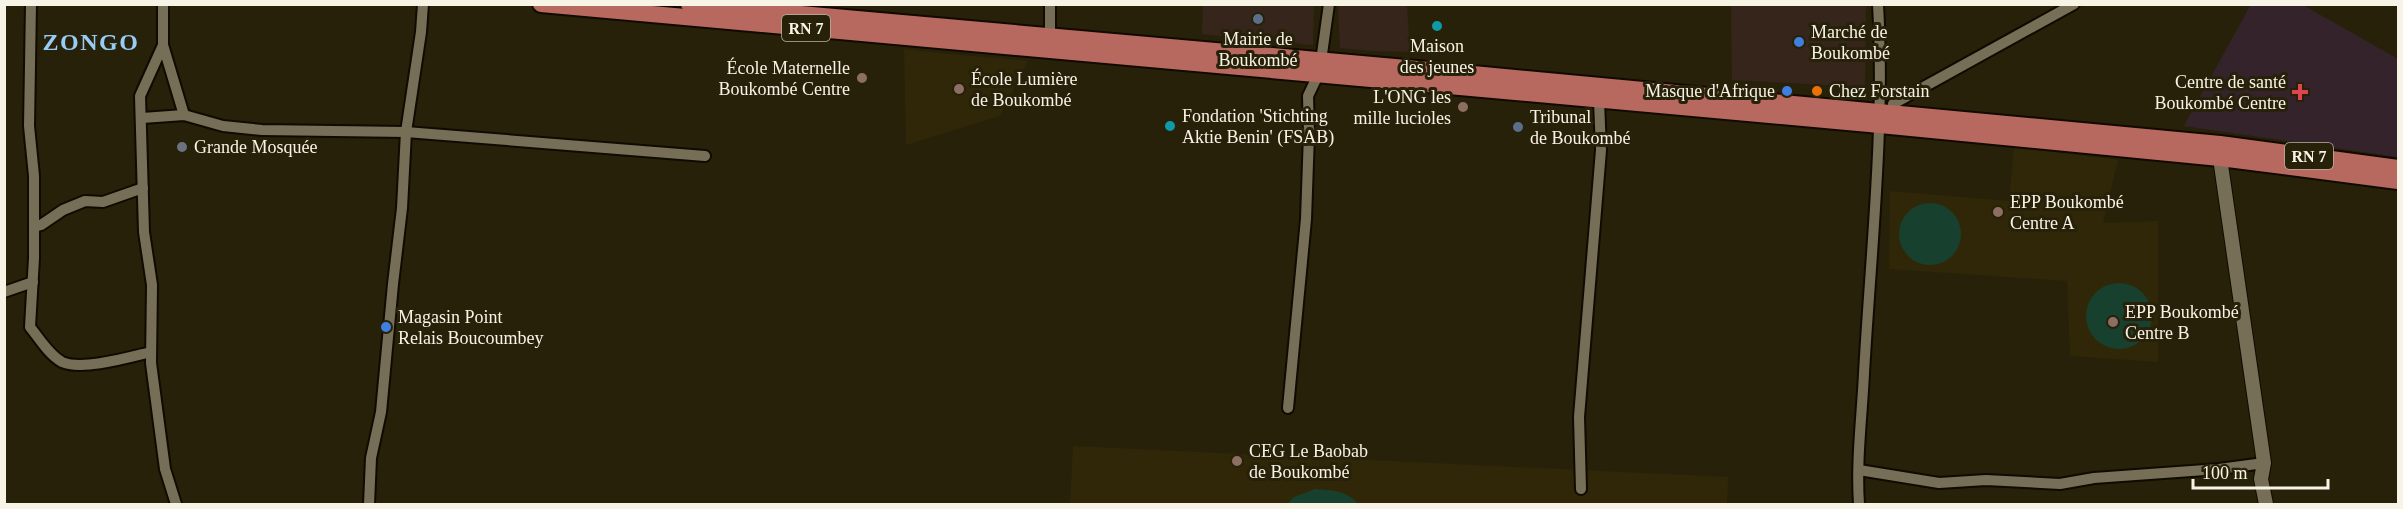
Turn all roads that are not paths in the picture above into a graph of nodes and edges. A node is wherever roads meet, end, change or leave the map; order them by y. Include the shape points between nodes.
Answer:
1 (31, 4) edge
2 (163, 4) edge
3 (423, 4) edge
4 (541, 4) edge
5 (689, 4) edge
6 (1050, 4) edge
7 (1329, 4) edge
8 (1878, 4) edge
9 (2074, 4) edge
10 (1050, 37) junction
11 (163, 45) junction
12 (1078, 46) junction
13 (1320, 68) junction
14 (1599, 101) junction
15 (1885, 114) junction
16 (184, 116) junction
17 (141, 118) junction
18 (406, 132) junction
19 (705, 156) dead end
20 (2220, 158) junction
21 (2398, 168) edge
22 (2398, 181) edge
23 (143, 188) junction
24 (34, 227) junction
25 (33, 282) junction
26 (4, 292) edge
27 (152, 352) junction
28 (1288, 408) dead end
29 (2264, 463) junction
30 (1859, 470) junction
31 (1581, 489) dead end
32 (176, 504) edge
33 (369, 504) edge
34 (1858, 504) edge
35 (2266, 504) edge

1 - 24 street via 29,126
2 - 11 street
3 - 18 street
4 - 12 main road, RN 7
5 - 10 main road, RN 7
6 - 10 street
7 - 13 street
8 - 15 street
9 - 15 street
10 - 12 main road, RN 7
11 - 16 street
11 - 17 street via 140,96
12 - 13 main road, RN 7
13 - 14 main road, RN 7
13 - 15 main road, RN 7
13 - 28 street via 1308,96 1306,219
14 - 15 main road, RN 7
14 - 31 street via 1601,150 1579,417
15 - 20 main road, RN 7
15 - 21 main road, RN 7 via 2220,144
15 - 30 street
16 - 17 street
16 - 18 street via 262,130
17 - 23 street
18 - 19 street
18 - 33 street via 402,208 381,412 371,458
20 - 22 main road, RN 7
20 - 29 street
23 - 24 street via 103,202 85,201
23 - 27 street via 144,232 152,285
24 - 25 street
25 - 26 street
25 - 27 street via 30,327 62,362 80,366
27 - 32 street via 165,470
29 - 30 street via 2060,484 1986,480 1939,483
29 - 35 street
30 - 34 street

